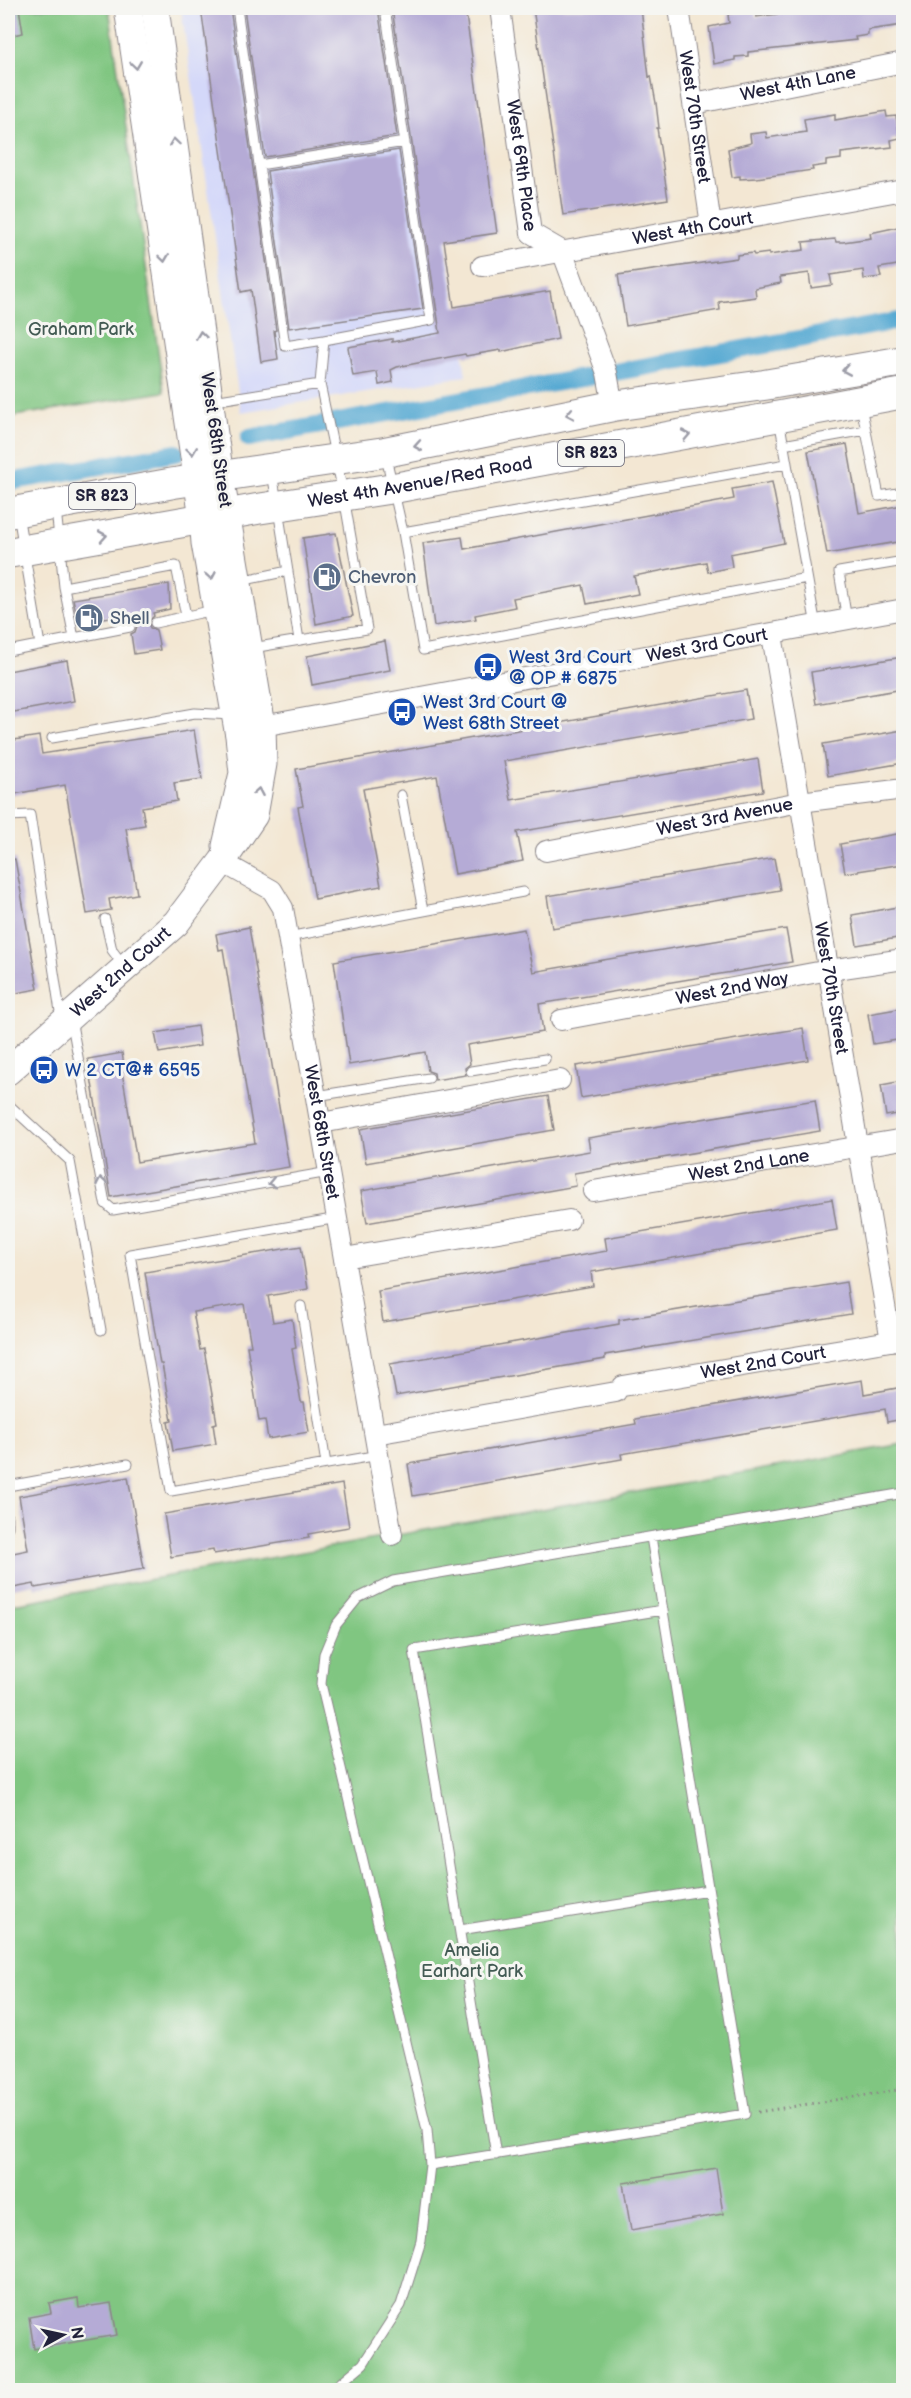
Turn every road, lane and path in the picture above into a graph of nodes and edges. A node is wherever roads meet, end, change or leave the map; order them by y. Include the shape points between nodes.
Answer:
1 (128, 8) edge
2 (155, 8) edge
3 (237, 8) edge
4 (385, 8) edge
5 (500, 8) edge
6 (679, 8) edge
7 (903, 62) edge
8 (694, 104) junction
9 (405, 142) junction
10 (259, 165) junction
11 (903, 190) edge
12 (711, 225) junction
13 (562, 250) junction
14 (482, 266) dead end
15 (324, 340) junction
16 (903, 361) edge
17 (320, 384) junction
18 (903, 393) edge
19 (691, 395) junction
20 (210, 402) junction
21 (613, 406) junction
22 (863, 416) junction
23 (781, 431) junction
24 (385, 452) junction
25 (571, 457) junction
26 (337, 459) junction
27 (786, 464) junction
28 (271, 469) junction
29 (208, 478) junction
30 (394, 488) junction
31 (903, 492) edge
32 (344, 497) junction
33 (55, 504) junction
34 (277, 506) junction
35 (13, 512) edge
36 (215, 516) junction
37 (403, 532) junction
38 (59, 543) junction
39 (16, 551) edge
40 (903, 561) edge
41 (288, 571) junction
42 (807, 578) junction
43 (238, 581) junction
44 (64, 587) junction
45 (217, 609) junction
46 (903, 609) edge
47 (186, 616) junction
48 (847, 620) junction
49 (155, 623) dead end
50 (816, 626) junction
51 (130, 627) dead end
52 (772, 635) junction
53 (74, 638) junction
54 (299, 640) junction
55 (40, 645) junction
56 (248, 649) junction
57 (8, 651) edge
58 (234, 715) junction
59 (262, 726) junction
60 (52, 738) dead end
61 (903, 789) edge
62 (401, 795) dead end
63 (800, 802) junction
64 (8, 816) edge
65 (546, 850) dead end
66 (222, 862) junction
67 (523, 892) dead end
68 (423, 911) junction
69 (105, 919) dead end
70 (288, 937) junction
71 (903, 959) edge
72 (125, 968) junction
73 (829, 970) junction
74 (66, 1020) junction
75 (561, 1020) dead end
76 (544, 1059) dead end
77 (9, 1066) edge
78 (471, 1071) dead end
79 (429, 1078) dead end
80 (560, 1080) dead end
81 (316, 1096) junction
82 (8, 1104) edge
83 (321, 1123) junction
84 (903, 1138) edge
85 (858, 1146) junction
86 (330, 1172) junction
87 (593, 1191) dead end
88 (338, 1218) junction
89 (569, 1220) dead end
90 (344, 1258) junction
91 (301, 1306) dead end
92 (101, 1330) dead end
93 (897, 1340) edge
94 (375, 1434) junction
95 (378, 1455) junction
96 (128, 1464) dead end
97 (326, 1464) junction
98 (8, 1486) edge
99 (903, 1493) edge
100 (8, 1517) edge
101 (8, 1527) edge
102 (392, 1535) dead end
103 (651, 1537) junction
104 (663, 1610) junction
105 (708, 1890) junction
106 (460, 1930) junction
107 (903, 2090) edge
108 (745, 2114) junction
109 (496, 2155) junction
110 (430, 2165) junction
111 (332, 2391) edge

1 -> 29 main road, West 68th Street
20 -> 2 main road, West 68th Street
3 - 10 lane
4 - 9 lane
5 - 13 street, West 69th Place via 531,233
6 - 8 street, West 70th Street
7 - 8 street, West 4th Lane
8 - 12 street, West 70th Street
9 - 10 lane
9 - 15 lane via 431,320
10 - 15 lane via 285,346
11 - 12 street, West 4th Court
12 - 13 street, West 4th Court
13 - 14 street, West 4th Court
13 - 21 street via 608,373
15 - 17 lane
16 -> 19 main road, West 4th Avenue/Red Road / SR 823
17 - 20 lane
17 - 26 lane
18 - 22 main road, West 4th Avenue/Red Road / SR 823
19 - 21 main road, West 4th Avenue/Red Road / SR 823
19 - 25 main road via 683,415 599,433
20 - 29 main road, West 68th Street
21 -> 24 main road, West 4th Avenue/Red Road / SR 823
22 - 23 main road, West 4th Avenue/Red Road / SR 823
22 - 31 lane via 879,496
25 -> 23 main road, West 4th Avenue/Red Road / SR 823
23 - 27 lane
24 - 26 main road, West 4th Avenue/Red Road / SR 823
24 - 30 lane
25 - 30 main road, West 4th Avenue/Red Road / SR 823
26 - 28 main road, West 4th Avenue/Red Road / SR 823
26 - 32 lane
27 - 37 lane
27 - 42 lane
28 - 29 main road, West 4th Avenue/Red Road / SR 823
28 - 34 lane
29 - 33 main road, West 4th Avenue/Red Road / SR 823
29 - 36 main road, West 68th Street
30 - 32 main road, West 4th Avenue/Red Road / SR 823
30 - 37 lane
32 - 34 main road, West 4th Avenue/Red Road / SR 823
32 - 54 lane via 367,629
33 - 35 main road, West 4th Avenue/Red Road / SR 823
33 - 38 lane
34 - 36 main road, West 4th Avenue/Red Road / SR 823
34 - 41 lane
35 - 39 lane
38 -> 36 main road, West 4th Avenue/Red Road / SR 823
36 - 43 main road, West 68th Street
36 -> 45 main road, West 68th Street via 205,543
37 - 42 lane via 423,650
38 - 39 main road, West 4th Avenue/Red Road / SR 823
38 - 44 lane
39 - 55 lane
40 - 48 lane via 839,572
41 - 43 lane
41 - 54 lane
42 - 50 lane
43 - 56 main road, West 68th Street
44 - 47 lane via 176,566
44 - 53 lane
45 - 47 lane
45 - 58 main road, West 68th Street
46 - 48 street, West 3rd Court
47 - 49 lane
48 - 50 street, West 3rd Court
50 - 52 street, West 3rd Court
51 - 53 lane
52 - 59 street, West 3rd Court
52 - 63 street, West 70th Street
53 - 55 lane
54 - 56 lane
55 - 57 lane
56 - 59 main road, West 68th Street
58 - 60 lane via 195,713
58 - 66 main road, West 68th Street via 243,773
66 -> 59 main road, West 68th Street via 254,815 263,764
61 - 63 street, West 3rd Avenue
62 - 68 lane
63 - 65 street, West 3rd Avenue
63 - 73 street, West 70th Street
64 - 74 lane via 30,815
66 - 70 street, West 68th Street via 272,890 283,908
66 - 72 main road, West 2nd Court via 176,923
67 - 68 lane
68 - 70 lane
69 - 72 lane via 112,950
70 - 81 street, West 68th Street
71 - 73 street, West 2nd Way
72 - 74 main road, West 2nd Court
73 - 75 street, West 2nd Way
73 - 85 street, West 70th Street
74 - 77 main road, West 2nd Court
86 -> 74 lane via 113,1210 105,1203
76 - 78 lane
79 - 81 lane
80 - 83 street
81 - 83 street, West 68th Street
82 - 92 lane via 70,1161
83 - 86 street, West 68th Street
84 - 85 street, West 2nd Lane
85 - 87 street, West 2nd Lane
85 - 93 street, West 70th Street
86 - 88 street, West 68th Street
88 - 90 street, West 68th Street
88 - 97 lane via 130,1254 171,1491
89 - 90 street
90 - 94 street, West 68th Street
91 - 97 lane
93 - 94 street, West 2nd Court
94 - 95 street, West 68th Street
95 - 97 lane
95 - 102 street, West 68th Street
96 - 98 lane
99 - 103 lane
100 - 101 lane
103 - 104 lane
103 - 110 lane via 393,1581 358,1598 336,1625 324,1654 321,1684 427,2130
104 - 105 lane
104 - 106 lane via 414,1650
105 - 106 lane
105 - 108 lane
106 - 109 lane
107 - 108 path
108 - 109 lane
109 - 110 lane
110 - 111 lane via 421,2241 401,2305 363,2364

